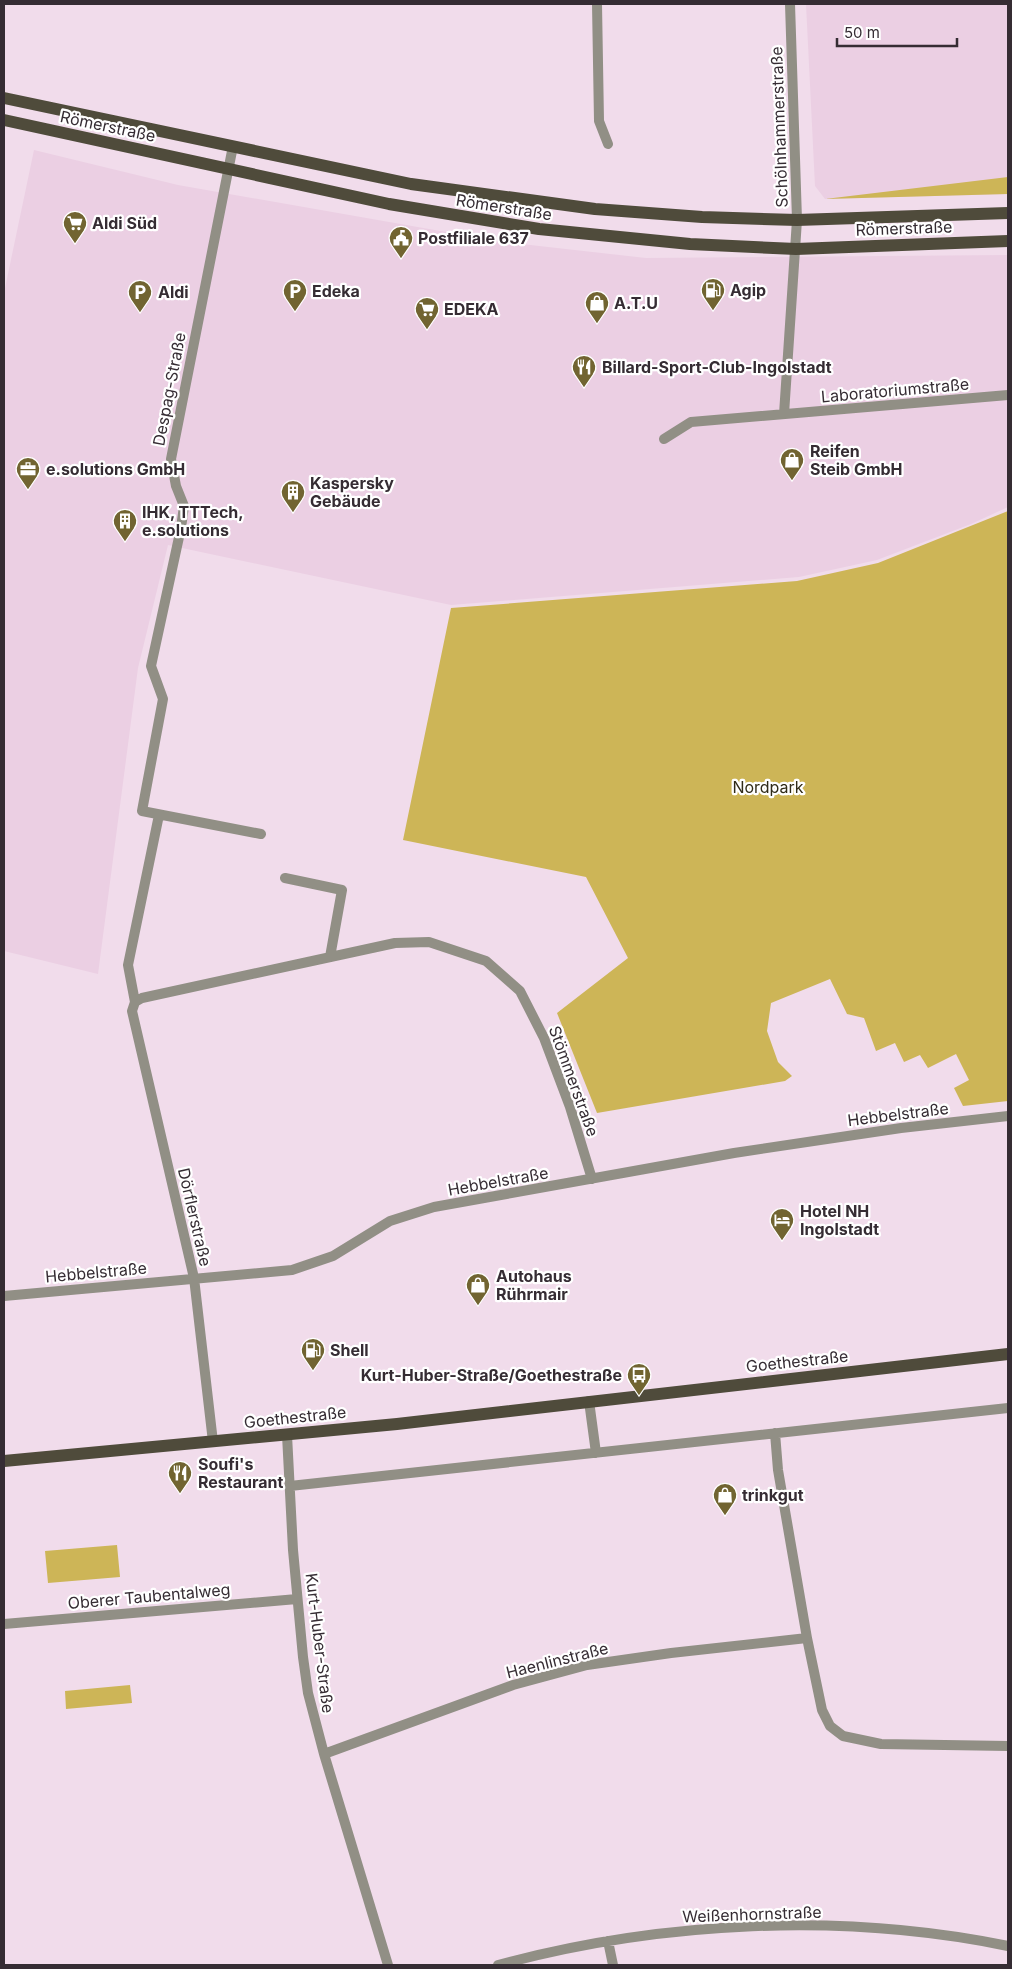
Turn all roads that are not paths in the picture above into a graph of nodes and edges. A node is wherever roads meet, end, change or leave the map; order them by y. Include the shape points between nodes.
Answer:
1 (597, 4) edge
2 (790, 4) edge
3 (4, 98) edge
4 (4, 120) edge
5 (608, 144) dead end
6 (233, 146) junction
7 (228, 169) junction
8 (1008, 213) edge
9 (797, 220) junction
10 (1008, 241) edge
11 (796, 249) junction
12 (1008, 395) edge
13 (784, 414) junction
14 (664, 439) dead end
15 (159, 814) junction
16 (260, 834) dead end
17 (285, 878) dead end
18 (330, 957) junction
19 (135, 1002) junction
20 (1008, 1116) edge
21 (592, 1180) junction
22 (194, 1278) junction
23 (4, 1296) edge
24 (1008, 1354) edge
25 (589, 1401) junction
26 (1008, 1408) edge
27 (775, 1433) junction
28 (286, 1434) junction
29 (213, 1442) junction
30 (596, 1453) junction
31 (4, 1461) edge
32 (290, 1486) junction
33 (298, 1599) junction
34 (4, 1624) edge
35 (807, 1638) junction
36 (1008, 1746) edge
37 (324, 1754) junction
38 (608, 1941) junction
39 (1008, 1946) edge
40 (388, 1965) edge
41 (498, 1965) edge
42 (613, 1965) edge

1 - 5 street via 599,121
2 - 9 street, Schölnhammerstraße
3 - 6 main road, Römerstraße
4 - 7 main road, Römerstraße
6 - 7 street, Despag-Straße
6 - 9 main road, Römerstraße via 411,184 595,209 702,218
7 - 11 main road, Römerstraße via 389,204 539,229 690,244
7 - 15 street, Despag-Straße via 171,459 184,506 151,666 163,699 142,812
8 - 9 main road, Römerstraße
9 - 11 street, Schölnhammerstraße
10 - 11 main road, Römerstraße
11 - 13 street
12 - 13 street, Laboratoriumstraße
13 - 14 street, Laboratoriumstraße via 691,422
15 - 16 street, Despag-Straße
15 - 19 street, Dörflerstraße via 128,965
17 - 18 street via 342,890
18 - 19 street, Stömmerstraße
18 - 21 street, Stömmerstraße via 395,943 429,942 486,961 520,991 544,1038 570,1107
19 - 22 street, Dörflerstraße via 132,1012
20 - 21 street, Hebbelstraße via 744,1151
21 - 22 street, Hebbelstraße via 434,1207 390,1220 333,1256 292,1270
22 - 23 street, Hebbelstraße
22 - 29 street, Dörflerstraße
24 - 25 main road, Goethestraße
25 - 28 main road, Goethestraße
25 - 30 street
26 - 27 street
27 - 30 street
27 - 35 street via 778,1470
28 - 29 main road, Goethestraße
28 - 32 street, Kurt-Huber-Straße
29 - 31 main road, Goethestraße
30 - 32 street
32 - 33 street, Kurt-Huber-Straße
33 - 34 street, Oberer Taubentalweg
33 - 37 street, Kurt-Huber-Straße via 308,1693
35 - 36 street via 822,1710 830,1726 842,1736 881,1744
35 - 37 street, Haenlinstraße via 587,1665 513,1685
37 - 40 street, Kurt-Huber-Straße
38 - 39 street, Weißenhornstraße via 721,1928 848,1926 969,1938
38 - 41 street, Weißenhornstraße
38 - 42 street

